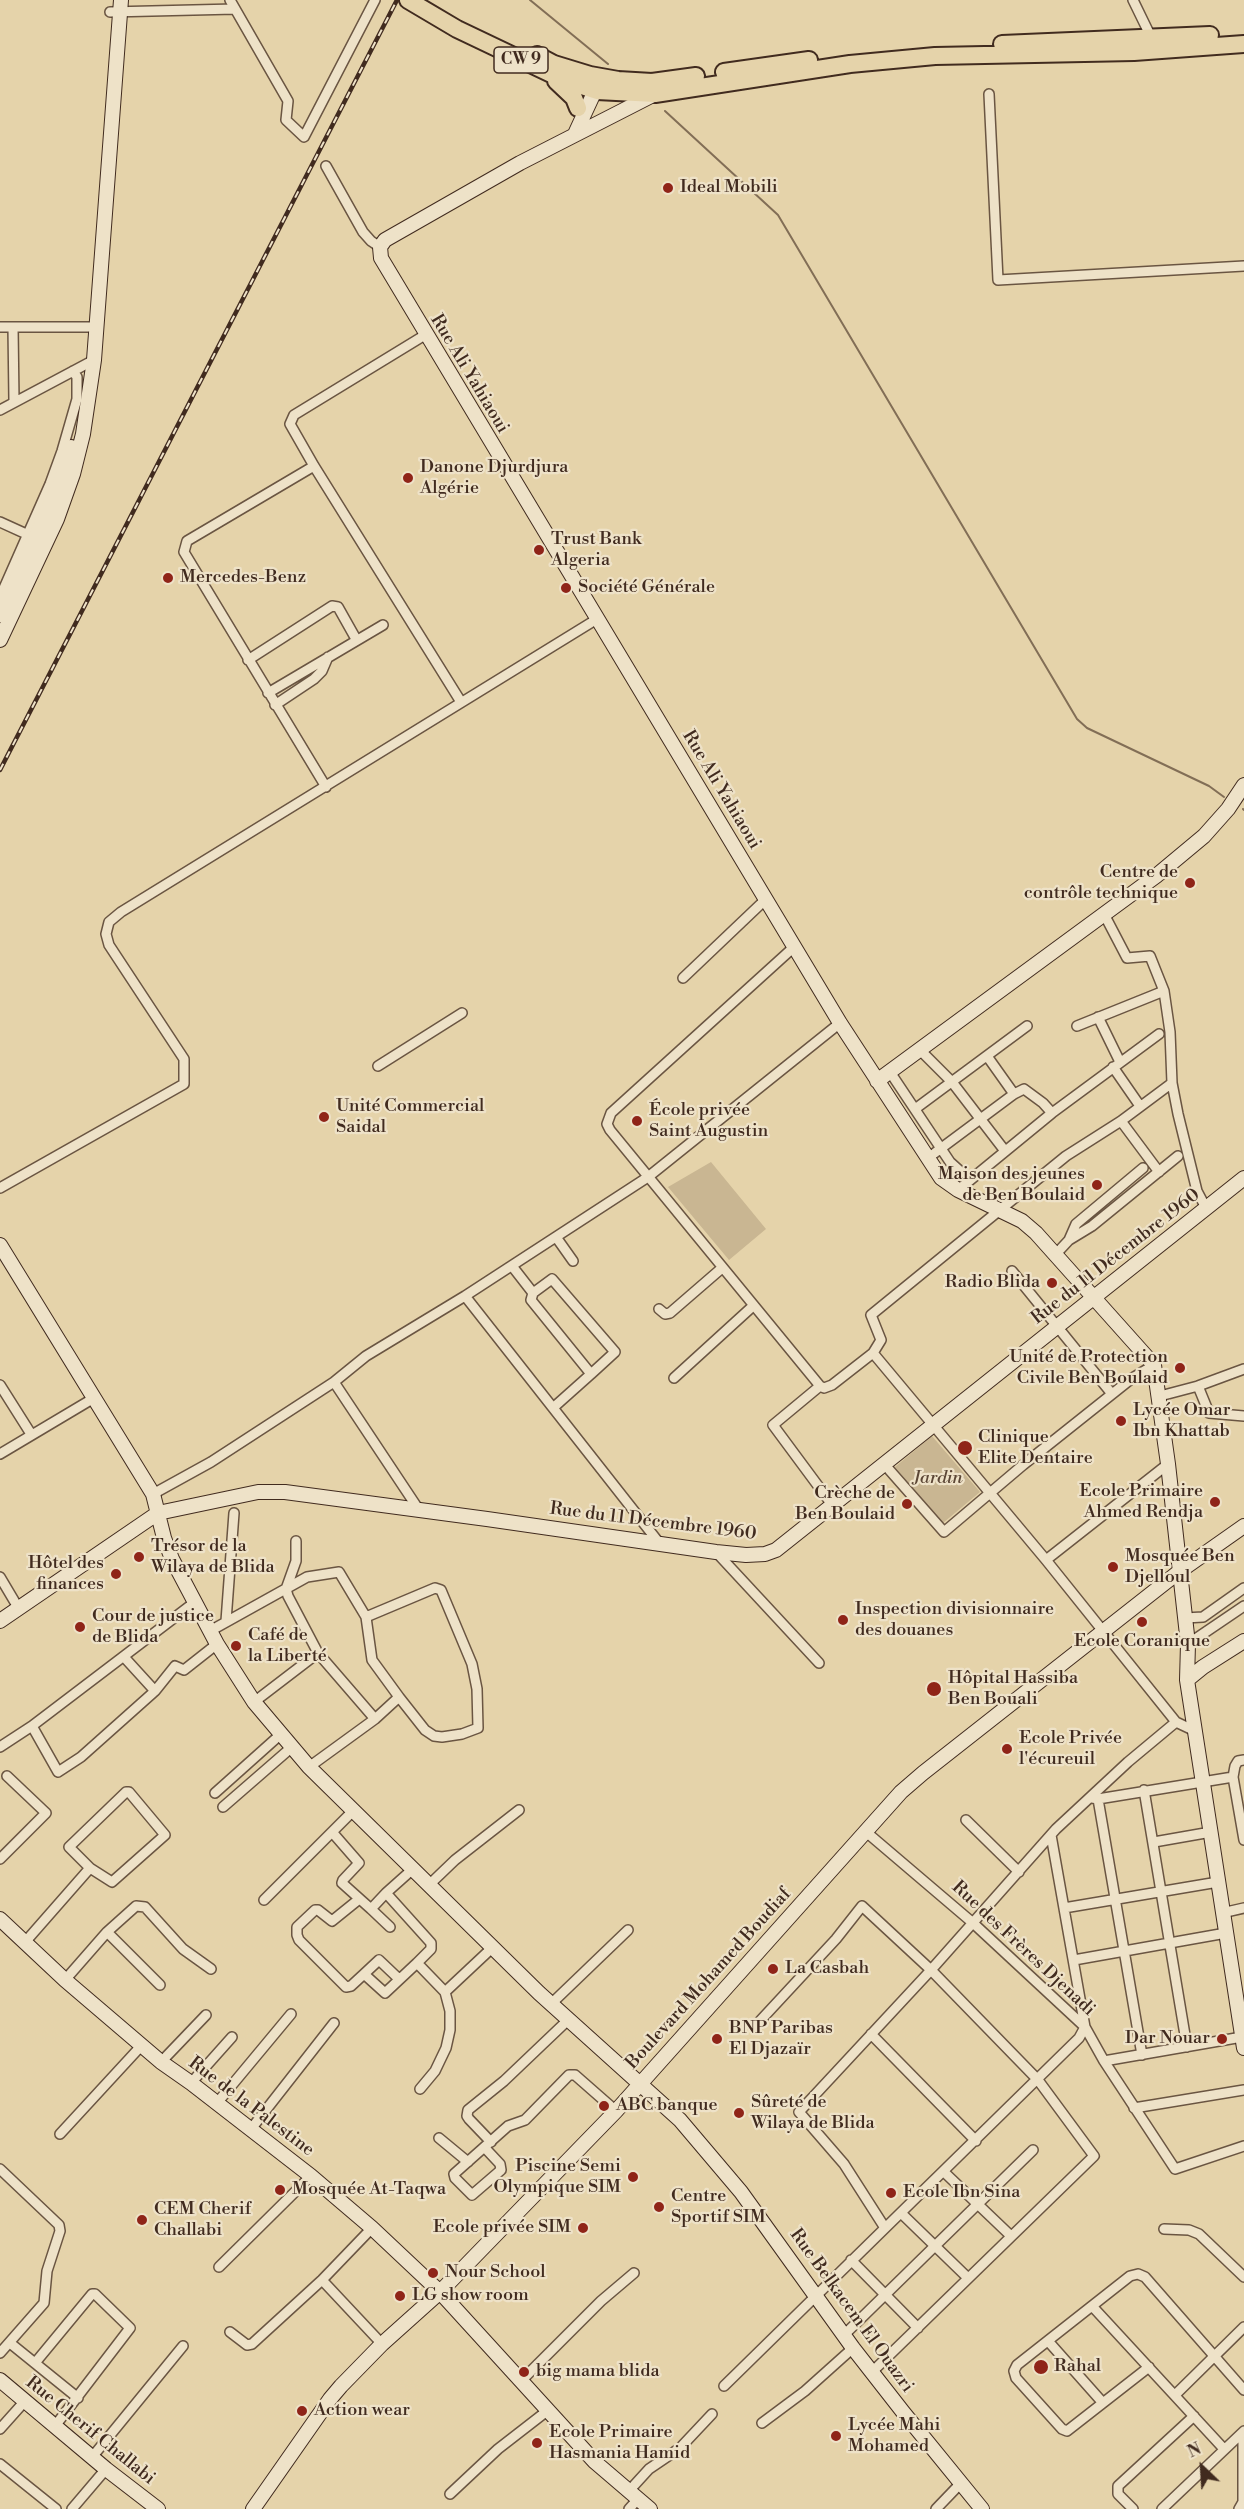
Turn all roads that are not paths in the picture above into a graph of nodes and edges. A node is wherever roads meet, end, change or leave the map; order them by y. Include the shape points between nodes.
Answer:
1 (230, 0) edge
2 (375, 0) edge
3 (408, 0) edge
4 (430, 0) edge
5 (1133, 0) edge
6 (115, 6) edge
7 (235, 9) junction
8 (460, 24) junction
9 (1244, 33) edge
10 (1151, 37) junction
11 (1244, 44) edge
12 (546, 73) junction
13 (593, 83) junction
14 (655, 94) junction
15 (989, 94) dead end
16 (578, 108) junction
17 (575, 134) junction
18 (326, 166) dead end
19 (380, 247) junction
20 (1244, 266) edge
21 (0, 327) edge
22 (13, 327) junction
23 (93, 327) junction
24 (425, 335) junction
25 (90, 362) junction
26 (73, 371) junction
27 (14, 401) junction
28 (0, 410) edge
29 (314, 466) junction
30 (0, 522) edge
31 (32, 536) junction
32 (0, 597) edge
33 (0, 615) edge
34 (597, 619) junction
35 (383, 625) dead end
36 (356, 639) junction
37 (0, 640) edge
38 (328, 657) junction
39 (248, 660) junction
40 (268, 693) junction
41 (461, 702) junction
42 (275, 705) junction
43 (1244, 785) edge
44 (326, 788) junction
45 (766, 899) junction
46 (1104, 914) junction
47 (794, 947) junction
48 (683, 978) dead end
49 (1164, 991) junction
50 (462, 1013) dead end
51 (1098, 1017) junction
52 (840, 1023) junction
53 (1027, 1026) dead end
54 (1077, 1026) dead end
55 (1159, 1034) dead end
56 (920, 1050) junction
57 (987, 1056) junction
58 (1116, 1065) junction
59 (378, 1066) dead end
60 (890, 1072) junction
61 (878, 1081) junction
62 (952, 1082) junction
63 (1172, 1083) junction
64 (1014, 1094) junction
65 (1140, 1106) junction
66 (915, 1109) junction
67 (1052, 1113) junction
68 (979, 1120) junction
69 (1120, 1121) junction
70 (940, 1148) junction
71 (1005, 1151) junction
72 (1178, 1156) dead end
73 (928, 1158) junction
74 (1143, 1168) dead end
75 (1159, 1172) junction
76 (648, 1177) junction
77 (1244, 1178) edge
78 (970, 1180) junction
79 (0, 1188) edge
80 (958, 1190) junction
81 (999, 1208) junction
82 (1206, 1208) junction
83 (556, 1237) junction
84 (1069, 1240) junction
85 (0, 1245) edge
86 (1056, 1254) junction
87 (573, 1261) dead end
88 (512, 1266) junction
89 (722, 1268) junction
90 (1012, 1271) dead end
91 (533, 1293) junction
92 (465, 1296) junction
93 (1094, 1296) junction
94 (753, 1306) junction
95 (659, 1309) dead end
96 (1056, 1326) junction
97 (873, 1353) junction
98 (1154, 1365) junction
99 (1244, 1369) edge
100 (591, 1374) junction
101 (674, 1378) dead end
102 (334, 1382) junction
103 (0, 1385) edge
104 (820, 1386) junction
105 (1197, 1386) junction
106 (1112, 1394) junction
107 (1160, 1396) junction
108 (94, 1398) junction
109 (10, 1402) junction
110 (554, 1407) junction
111 (0, 1408) edge
112 (1244, 1416) edge
113 (933, 1426) junction
114 (31, 1434) junction
115 (0, 1454) edge
116 (1168, 1464) junction
117 (885, 1465) junction
118 (990, 1493) junction
119 (153, 1494) junction
120 (833, 1506) junction
121 (419, 1510) junction
122 (234, 1512) dead end
123 (158, 1513) junction
124 (1244, 1527) edge
125 (296, 1541) dead end
126 (660, 1544) junction
127 (716, 1552) junction
128 (1046, 1560) junction
129 (1180, 1571) junction
130 (0, 1577) edge
131 (286, 1588) junction
132 (1244, 1588) edge
133 (195, 1602) junction
134 (1244, 1606) edge
135 (19, 1609) junction
136 (366, 1617) junction
137 (1185, 1618) junction
138 (0, 1621) edge
139 (226, 1621) junction
140 (210, 1630) junction
141 (1104, 1631) junction
142 (1244, 1641) edge
143 (217, 1644) junction
144 (1188, 1644) junction
145 (1244, 1652) edge
146 (318, 1653) junction
147 (124, 1657) junction
148 (819, 1662) dead end
149 (1187, 1680) junction
150 (155, 1691) junction
151 (399, 1697) junction
152 (254, 1702) junction
153 (375, 1719) junction
154 (1176, 1722) junction
155 (32, 1726) junction
156 (1195, 1731) junction
157 (281, 1734) junction
158 (1, 1744) edge
159 (292, 1747) junction
160 (1244, 1760) edge
161 (309, 1767) junction
162 (7, 1776) dead end
163 (1233, 1777) junction
164 (1203, 1780) junction
165 (1144, 1790) junction
166 (215, 1793) dead end
167 (1094, 1798) junction
168 (223, 1807) dead end
169 (354, 1810) junction
170 (519, 1810) dead end
171 (966, 1820) dead end
172 (865, 1831) junction
173 (332, 1832) junction
174 (1211, 1832) junction
175 (1051, 1835) junction
176 (1244, 1840) edge
177 (1154, 1842) junction
178 (0, 1859) edge
179 (90, 1868) junction
180 (414, 1868) junction
181 (1019, 1872) junction
182 (1218, 1882) junction
183 (430, 1884) junction
184 (1162, 1891) junction
185 (386, 1893) junction
186 (1116, 1898) junction
187 (264, 1900) dead end
188 (358, 1900) junction
189 (1064, 1908) junction
190 (1244, 1908) edge
191 (371, 1909) junction
192 (1222, 1913) junction
193 (0, 1919) edge
194 (973, 1923) junction
195 (390, 1927) dead end
196 (628, 1930) dead end
197 (107, 1932) junction
198 (1226, 1934) junction
199 (26, 1941) junction
200 (1170, 1943) junction
201 (493, 1947) junction
202 (1125, 1951) junction
203 (1074, 1960) junction
204 (417, 1963) junction
205 (211, 1969) dead end
206 (931, 1970) junction
207 (364, 1974) junction
208 (399, 1979) junction
209 (65, 1980) junction
210 (160, 1985) dead end
211 (445, 1992) junction
212 (551, 2004) junction
213 (291, 2014) dead end
214 (206, 2015) dead end
215 (568, 2020) junction
216 (759, 2022) dead end
217 (334, 2023) dead end
218 (1085, 2026) junction
219 (872, 2034) junction
220 (232, 2037) dead end
221 (1243, 2043) edge
222 (142, 2045) junction
223 (1187, 2047) junction
224 (1142, 2055) junction
225 (1104, 2061) junction
226 (161, 2062) junction
227 (1038, 2080) junction
228 (191, 2083) junction
229 (641, 2083) junction
230 (420, 2089) dead end
231 (1244, 2090) edge
232 (217, 2103) junction
233 (1134, 2108) junction
234 (616, 2111) junction
235 (251, 2129) junction
236 (60, 2134) dead end
237 (439, 2138) dead end
238 (976, 2140) junction
239 (488, 2145) junction
240 (1244, 2146) edge
241 (1033, 2150) dead end
242 (468, 2162) junction
243 (1, 2172) edge
244 (944, 2172) junction
245 (311, 2176) junction
246 (978, 2204) junction
247 (901, 2213) junction
248 (372, 2228) junction
249 (885, 2228) junction
250 (1164, 2229) dead end
251 (1011, 2236) junction
252 (936, 2247) junction
253 (851, 2260) junction
254 (219, 2267) dead end
255 (634, 2273) dead end
256 (1244, 2277) edge
257 (968, 2278) junction
258 (322, 2280) junction
259 (440, 2292) junction
260 (815, 2294) junction
261 (886, 2296) junction
262 (1092, 2306) junction
263 (1244, 2327) edge
264 (918, 2328) junction
265 (230, 2332) dead end
266 (844, 2335) junction
267 (1048, 2341) junction
268 (10, 2343) junction
269 (382, 2344) junction
270 (183, 2346) dead end
271 (853, 2348) junction
272 (0, 2353) edge
273 (1215, 2356) junction
274 (35, 2363) junction
275 (1149, 2367) junction
276 (873, 2371) junction
277 (0, 2380) edge
278 (522, 2380) junction
279 (724, 2386) dead end
280 (1244, 2390) edge
281 (1175, 2395) junction
282 (78, 2398) junction
283 (25, 2401) junction
284 (1103, 2403) junction
285 (547, 2411) junction
286 (712, 2414) dead end
287 (1194, 2416) junction
288 (762, 2423) dead end
289 (55, 2426) junction
290 (0, 2429) edge
291 (1243, 2432) edge
292 (1224, 2450) junction
293 (93, 2457) junction
294 (0, 2464) edge
295 (106, 2469) junction
296 (960, 2484) junction
297 (450, 2494) dead end
298 (632, 2500) edge
299 (56, 2509) edge
300 (72, 2509) edge
301 (159, 2509) edge
302 (253, 2509) edge
303 (650, 2509) edge
304 (936, 2509) edge
305 (982, 2509) edge
306 (1132, 2509) edge
307 (1162, 2509) edge
308 (1239, 2509) edge

1 - 7 street
2 - 7 street via 304,137 286,120 288,101
3 - 8 highway, CW 9
4 - 8 highway, CW 9
5 - 10 street
6 - 7 street
6 - 23 main road
8 - 12 highway, CW 9
8 - 13 highway
9 - 10 highway
10 - 13 highway via 891,49 652,82
11 - 14 highway via 1134,52 935,56 850,64
12 - 13 highway, CW 9
12 - 16 highway via 568,91
13 - 14 highway
13 - 16 main road
13 - 17 main road
14 - 17 main road
15 - 20 street via 998,280
16 - 17 main road
17 - 19 main road via 385,240
18 - 19 street via 363,232
19 - 24 main road, Rue Ali Yahiaoui via 384,266
21 - 22 street
22 - 23 street
22 - 27 street
23 - 25 main road
24 - 29 street via 294,415 290,424
24 - 34 main road, Rue Ali Yahiaoui
25 - 26 street
25 - 31 main road via 61,481
25 - 37 main road via 73,474 57,519
26 - 27 street
26 - 31 street via 78,390 66,440
27 - 28 street
29 - 39 street via 184,547
29 - 41 street
30 - 31 street
31 - 32 street
31 - 33 main road
34 - 41 street
34 - 45 main road, Rue Ali Yahiaoui
35 - 36 street
36 - 38 street
36 - 39 street via 338,607 332,606
38 - 40 street
38 - 42 street via 314,679
39 - 40 street
40 - 42 street
41 - 44 street
42 - 44 street
43 - 46 main road via 1204,836
44 - 79 street via 108,922 109,945 184,1059 184,1084
45 - 47 main road, Rue Ali Yahiaoui
45 - 48 street
46 - 49 street via 1127,958 1150,956
46 - 56 main road
47 - 52 main road, Rue Ali Yahiaoui
47 - 76 street via 611,1113 607,1124 610,1130
49 - 51 street
49 - 63 street
50 - 59 street
51 - 54 street
51 - 58 street
52 - 61 main road, Rue Ali Yahiaoui
52 - 76 street
53 - 57 street
55 - 58 street
56 - 60 main road
56 - 62 street
57 - 62 street
57 - 64 street
58 - 65 street
58 - 67 street
60 - 61 main road
60 - 66 street
61 - 73 main road, Rue Ali Yahiaoui
62 - 66 street
62 - 68 street
63 - 65 street
63 - 82 street via 1197,1191
64 - 67 street via 1024,1089
64 - 68 street
65 - 69 street
66 - 70 street
67 - 71 street
68 - 70 street
68 - 71 street
69 - 75 street
69 - 81 street via 1066,1156
70 - 73 street
70 - 78 street
71 - 78 street
72 - 75 street
73 - 80 main road, Rue Ali Yahiaoui via 941,1178
74 - 84 street via 1076,1224
75 - 84 street
76 - 83 street
76 - 89 street
77 - 82 main road, Rue du 11 Décembre 1960
78 - 80 street
80 - 81 main road, Rue Ali Yahiaoui
81 - 86 main road, Rue Ali Yahiaoui via 1022,1221
81 - 97 street via 871,1315 881,1340
82 - 93 main road, Rue du 11 Décembre 1960
83 - 87 street
83 - 88 street
84 - 86 street
85 - 108 main road, Rue Belkacem El Ouazri
86 - 93 main road, Rue Ali Yahiaoui
88 - 91 street
88 - 92 street
89 - 94 street
89 - 95 street via 668,1314
90 - 96 street
91 - 100 street via 531,1300
91 - 100 street via 552,1279 615,1352
92 - 102 street via 366,1356
92 - 110 street
93 - 96 main road, Rue du 11 Décembre 1960
93 - 98 main road, Rue Ali Yahiaoui
94 - 101 street
94 - 104 street
96 - 106 street
96 - 113 main road, Rue du 11 Décembre 1960
97 - 104 street via 832,1385
97 - 113 street
98 - 106 street
98 - 107 main road
99 - 105 street
100 - 110 street
102 - 119 street
102 - 121 street
103 - 109 street
104 - 120 street via 773,1426
105 - 107 street
105 - 112 street via 1209,1413
106 - 118 street
107 - 116 main road
108 - 114 street
108 - 119 main road, Rue Belkacem El Ouazri
109 - 111 street
109 - 114 street
110 - 126 street
113 - 117 main road, Rue du 11 Décembre 1960
113 - 118 street
114 - 115 street
116 - 128 street
116 - 129 main road
117 - 118 street via 944,1532
117 - 120 main road, Rue du 11 Décembre 1960
118 - 128 street
119 - 123 main road, Rue Belkacem El Ouazri
120 - 127 main road, Rue du 11 Décembre 1960 via 776,1550 746,1555
121 - 123 main road, Rue du 11 Décembre 1960 via 258,1492
121 - 126 main road, Rue du 11 Décembre 1960
122 - 139 street
123 - 133 main road, Rue Belkacem El Ouazri via 172,1559
123 - 135 main road, Rue du 11 Décembre 1960
124 - 129 main road, Boulevard Mohamed Boudiaf
125 - 131 street via 296,1561
126 - 127 main road, Rue du 11 Décembre 1960
127 - 148 street
128 - 141 street
129 - 137 main road
129 - 141 main road, Boulevard Mohamed Boudiaf
130 - 135 street
131 - 136 street via 307,1577 339,1572
131 - 139 street
131 - 146 street
132 - 137 street via 1203,1617
133 - 140 main road, Rue Belkacem El Ouazri
133 - 147 street
134 - 144 street
135 - 138 main road, Rue du 11 Décembre 1960
136 - 151 street via 372,1660
136 - 151 street via 439,1588 472,1664 478,1728 462,1734 434,1736
137 - 144 main road
139 - 140 street
140 - 143 main road, Rue Belkacem El Ouazri
141 - 154 street
141 - 172 main road, Boulevard Mohamed Boudiaf via 923,1773
142 - 149 main road
143 - 150 street via 184,1670 175,1666
143 - 152 main road, Rue Belkacem El Ouazri
144 - 149 main road
145 - 149 main road via 1199,1678
146 - 152 street
146 - 153 street
147 - 150 street
147 - 155 street
149 - 156 main road
150 - 155 street via 61,1772 56,1770
151 - 153 street
152 - 157 main road, Rue Belkacem El Ouazri
153 - 161 street
154 - 156 street
154 - 167 street via 1128,1762
155 - 158 street
156 - 164 main road
157 - 159 main road, Rue Belkacem El Ouazri
157 - 166 street
159 - 161 main road, Rue Belkacem El Ouazri
159 - 168 street
160 - 163 street via 1238,1761
161 - 169 main road, Rue Belkacem El Ouazri
162 - 178 street via 46,1813
163 - 164 street
163 - 176 street
164 - 165 street
164 - 174 main road
165 - 167 street
165 - 177 street
167 - 175 street
167 - 186 street
169 - 173 street
169 - 180 main road, Rue Belkacem El Ouazri
170 - 183 street
171 - 181 street
172 - 194 street, Rue des Frères Djenadi
172 - 229 main road, Boulevard Mohamed Boudiaf
173 - 187 street
173 - 188 street via 359,1862 342,1882
174 - 177 street
174 - 182 main road
175 - 181 street
175 - 189 street
177 - 184 street
179 - 179 street via 69,1845 129,1792 164,1833 164,1838 114,1882
179 - 199 street
180 - 183 main road, Rue Belkacem El Ouazri
180 - 185 street
181 - 194 street
182 - 184 street
182 - 192 main road
183 - 201 main road, Rue Belkacem El Ouazri
184 - 186 street
184 - 200 street
185 - 191 street
185 - 204 street via 431,1943 431,1949
186 - 189 street
186 - 202 street
188 - 191 street
188 - 207 street via 332,1922 315,1910 296,1931 302,1944 343,1985 351,1986
189 - 203 street
190 - 192 street
191 - 195 street
192 - 198 main road
193 - 199 main road, Rue de la Palestine
194 - 206 street
194 - 218 street, Rue des Frères Djenadi
196 - 212 street
197 - 205 street via 136,1906 145,1907 183,1949
197 - 209 street
197 - 210 street
198 - 200 street
198 - 221 main road
199 - 209 main road, Rue de la Palestine
200 - 202 street
200 - 223 street
201 - 211 street
201 - 212 main road, Rue Belkacem El Ouazri
202 - 203 street
202 - 224 street
203 - 218 street
204 - 208 street
204 - 211 street
206 - 216 street via 861,1906 836,1939
206 - 219 street
206 - 227 street
207 - 208 street via 379,1960
207 - 208 street via 384,1994
209 - 222 main road, Rue de la Palestine
211 - 230 street via 450,2011 446,2048
212 - 215 main road, Rue Belkacem El Ouazri
213 - 232 street
214 - 226 street
215 - 229 main road, Rue Belkacem El Ouazri
215 - 239 street via 468,2110 467,2116
217 - 235 street
218 - 225 street, Rue des Frères Djenadi
218 - 227 street
219 - 238 street
219 - 249 street via 799,2112 844,2164
220 - 228 street
221 - 223 street
222 - 226 main road, Rue de la Palestine
222 - 236 street
223 - 224 street
224 - 225 street
225 - 233 street, Rue des Frères Djenadi
226 - 228 main road, Rue de la Palestine
227 - 238 street
227 - 251 street via 1094,2156
228 - 232 main road, Rue de la Palestine
229 - 234 main road, Boulevard Mohamed Boudiaf
229 - 260 main road, Rue Belkacem El Ouazri via 680,2120 741,2192
231 - 233 street
232 - 235 main road, Rue de la Palestine
233 - 240 street, Rue des Frères Djenadi via 1175,2169
234 - 239 street via 571,2074 525,2120 508,2126
234 - 259 main road, Boulevard Mohamed Boudiaf
235 - 245 main road, Rue de la Palestine
237 - 242 street
238 - 244 street
239 - 242 street
239 - 242 street via 501,2168 474,2195 454,2176
241 - 246 street
243 - 268 street via 59,2225 60,2231 47,2271 44,2303
244 - 246 street
244 - 247 street
245 - 248 main road, Rue de la Palestine
245 - 254 street
246 - 251 street
246 - 252 street
247 - 249 street
247 - 252 street
248 - 258 street
248 - 259 main road, Rue de la Palestine
249 - 253 street
250 - 256 street via 1199,2234
251 - 257 street
252 - 257 street
252 - 261 street
253 - 260 street
253 - 261 street
255 - 278 street
257 - 264 street
258 - 265 street via 250,2345
258 - 269 street
259 - 269 main road, Boulevard Mohamed Boudiaf
259 - 278 main road, Rue de la Palestine
260 - 266 main road, Rue Belkacem El Ouazri
260 - 279 street
261 - 264 street
261 - 266 street
262 - 267 street
262 - 273 street via 1130,2276 1142,2275
262 - 275 street
263 - 273 street
264 - 276 street
266 - 271 main road, Rue Belkacem El Ouazri
267 - 284 street
267 - 284 street via 1015,2367 1016,2378 1064,2430
268 - 272 street
268 - 274 street
269 - 302 main road, Boulevard Mohamed Boudiaf via 330,2399
270 - 293 street
271 - 276 main road, Rue Belkacem El Ouazri
271 - 288 street
273 - 280 street
273 - 281 street
274 - 282 street
274 - 282 street via 90,2295 95,2294 130,2330
275 - 281 street
275 - 284 street
276 - 296 main road, Rue Belkacem El Ouazri
277 - 283 main road, Rue Cherif Challabi
278 - 285 main road, Rue de la Palestine
281 - 287 street
282 - 289 street
283 - 289 main road, Rue Cherif Challabi
283 - 290 street
285 - 297 street
285 - 298 main road, Rue de la Palestine
286 - 298 street via 680,2448 649,2469
287 - 292 street
287 - 306 street via 1118,2486 1118,2494
289 - 293 main road, Rue Cherif Challabi
291 - 292 street
291 - 308 street via 1243,2502
292 - 307 street
293 - 295 main road, Rue Cherif Challabi
294 - 299 street
295 - 300 street
295 - 301 main road, Rue Cherif Challabi
296 - 304 street
296 - 305 main road, Rue Belkacem El Ouazri
298 - 303 main road, Rue de la Palestine

